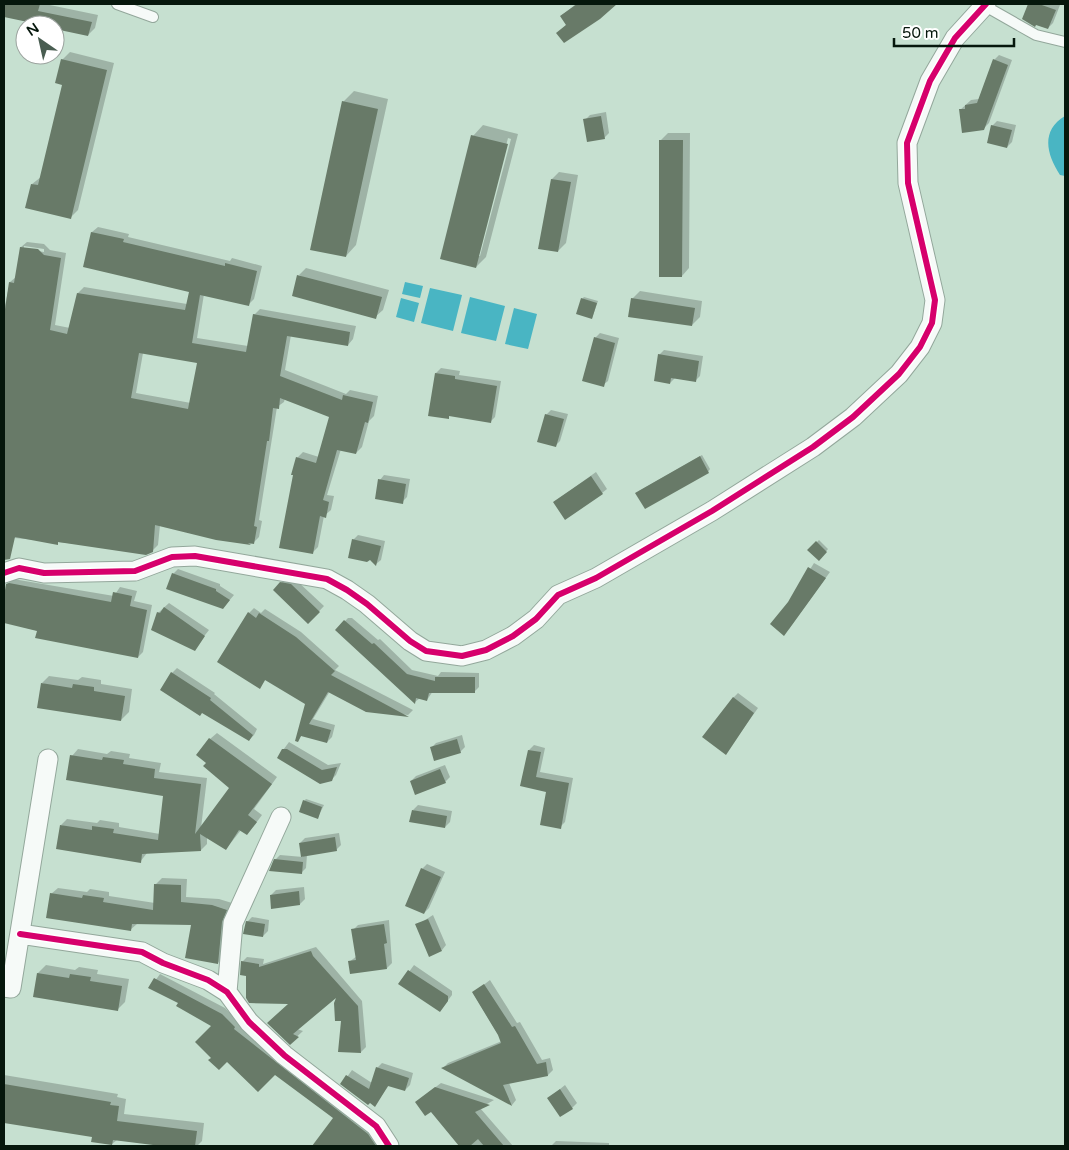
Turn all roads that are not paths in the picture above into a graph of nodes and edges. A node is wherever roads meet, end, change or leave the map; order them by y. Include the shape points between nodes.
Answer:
1 (117, 4) edge
2 (985, 5) edge
3 (154, 17) dead end
4 (1065, 42) edge
5 (4, 573) edge
6 (48, 759) dead end
7 (281, 817) dead end
8 (20, 934) junction
9 (4, 987) edge
10 (227, 992) junction
11 (389, 1146) edge

1 - 3 lane
2 - 4 lane via 1036,35
2 - 5 street via 955,38 930,82 906,143 908,183 934,300 932,323 920,347 899,374 853,417 813,447 712,511 596,578 558,595 536,619 513,636 486,650 462,656 426,651 368,604 327,579 195,556 172,557 135,571 44,573 19,568
6 - 8 street
7 - 10 street via 233,923
8 - 9 street via 11,988
8 - 10 street via 142,952 163,964 208,980
10 - 11 street via 249,1022 284,1055 376,1126

